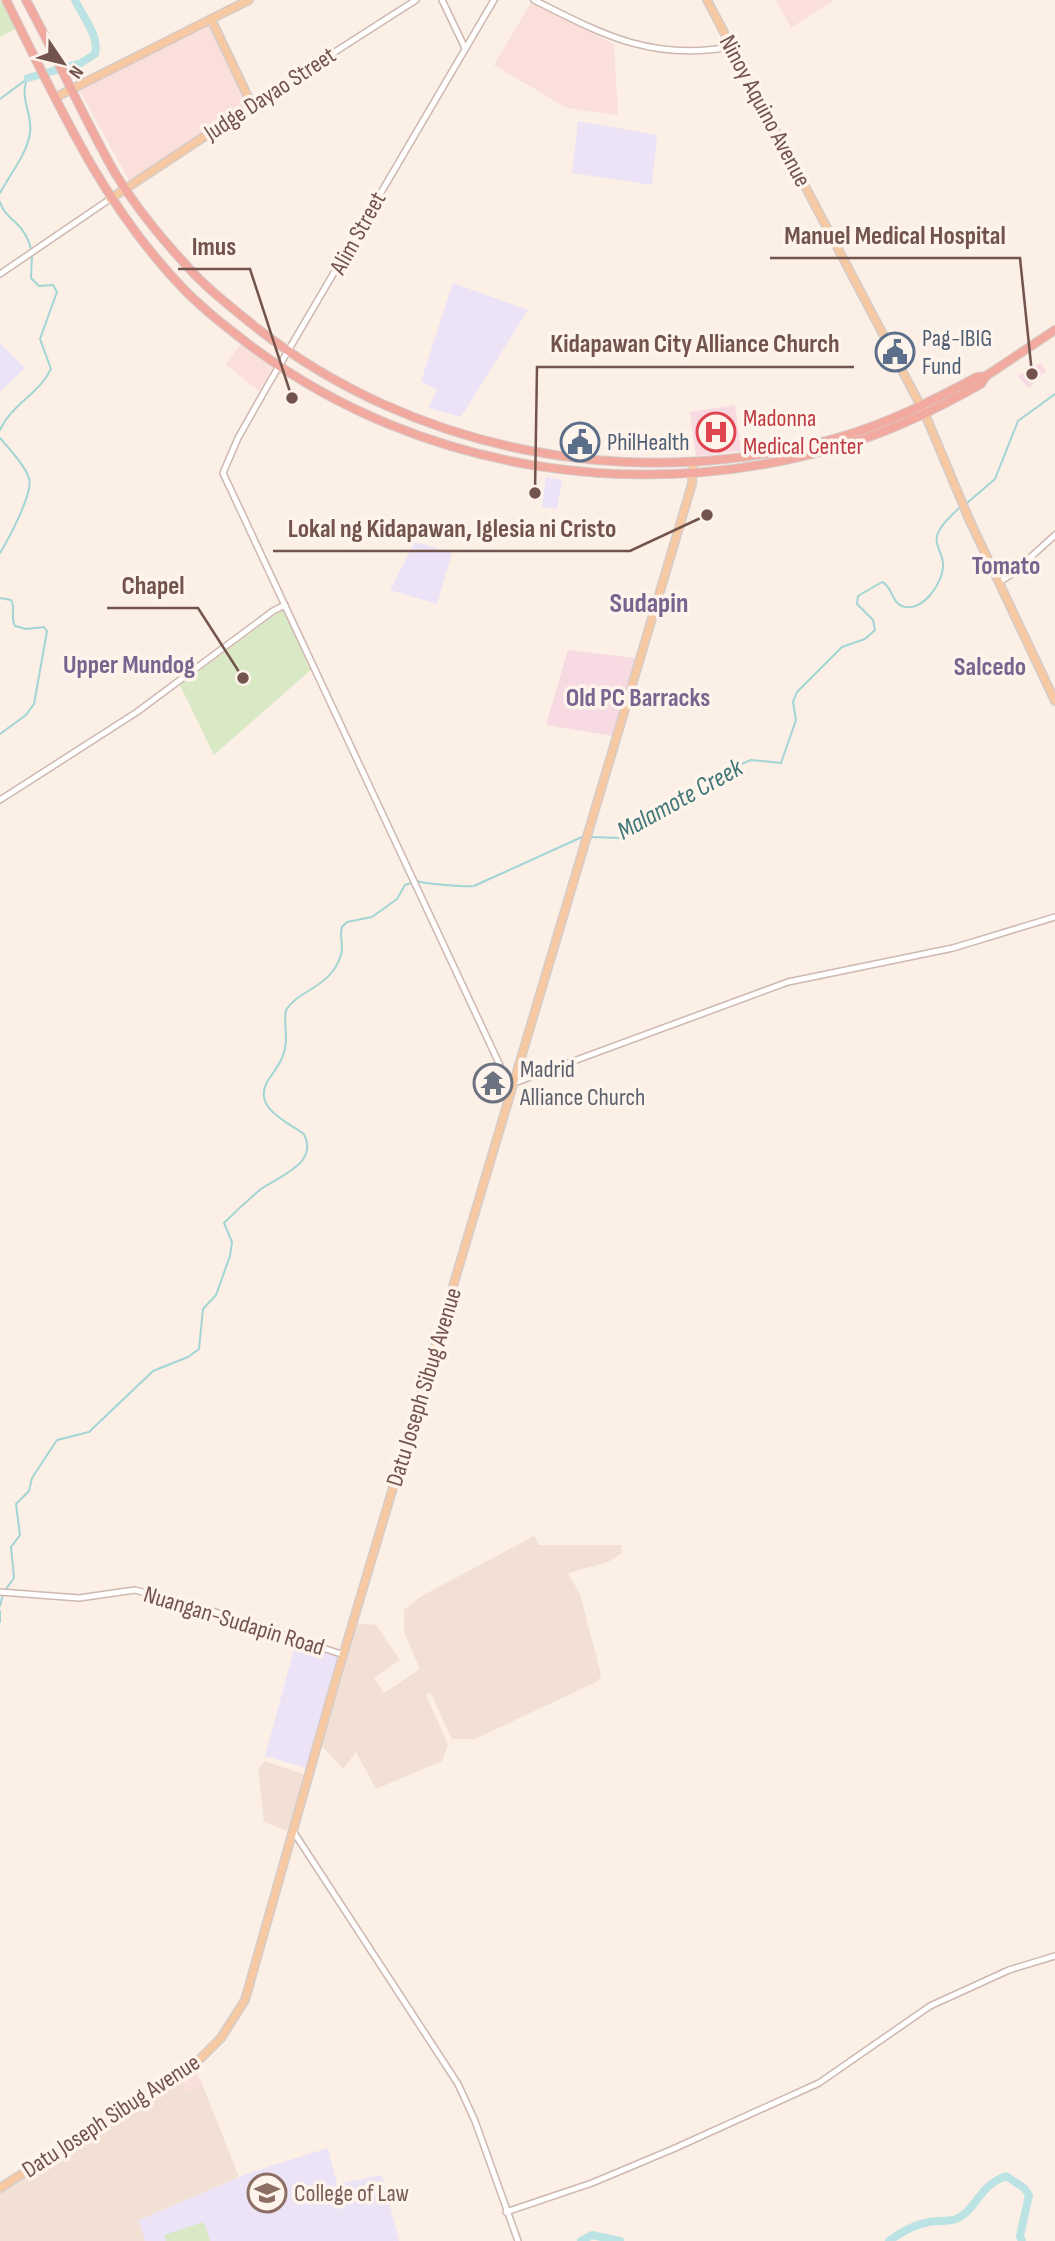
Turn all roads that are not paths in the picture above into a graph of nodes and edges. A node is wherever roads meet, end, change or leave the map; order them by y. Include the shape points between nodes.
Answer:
1 (6, 0) edge
2 (26, 0) edge
3 (248, 0) edge
4 (416, 0) edge
5 (442, 0) edge
6 (494, 0) edge
7 (534, 0) edge
8 (707, 0) edge
9 (211, 19) junction
10 (731, 47) junction
11 (465, 48) junction
12 (73, 89) junction
13 (56, 97) junction
14 (252, 105) junction
15 (125, 189) junction
16 (110, 199) junction
17 (0, 274) edge
18 (200, 281) junction
19 (187, 293) junction
20 (1055, 330) edge
21 (288, 352) junction
22 (279, 366) junction
23 (923, 410) junction
24 (842, 441) junction
25 (693, 462) junction
26 (694, 474) junction
27 (1055, 535) edge
28 (999, 582) junction
29 (285, 605) junction
30 (1055, 701) edge
31 (0, 800) edge
32 (1055, 917) edge
33 (513, 1086) junction
34 (0, 1592) edge
35 (344, 1655) junction
36 (293, 1831) junction
37 (1055, 1956) edge
38 (0, 2188) edge
39 (506, 2212) junction
40 (518, 2241) edge

1 - 13 highway
2 - 12 highway
3 - 9 main road
4 - 14 street, Judge Dayao Street
5 - 11 street
6 - 11 street, Alim Street
7 - 10 street via 626,44 660,49
8 - 10 main road, Ninoy Aquino Avenue
9 - 12 main road
9 - 14 main road
10 - 23 main road, Ninoy Aquino Avenue
11 - 21 street, Alim Street
12 - 13 main road
12 - 15 highway
13 - 16 highway
14 - 15 main road, Judge Dayao Street
15 - 16 main road, Judge Dayao Street
15 - 18 highway
16 - 17 street
16 - 19 highway
18 - 19 highway
18 - 21 highway
19 - 22 highway
20 - 23 highway via 986,376
21 - 22 street, Alim Street
21 - 25 highway via 377,404 471,437 575,459
22 - 26 highway via 381,422 467,451 573,472
22 - 29 street, Alim Street via 224,467 227,485
23 - 24 highway
23 - 28 main road, Ninoy Aquino Avenue
24 - 25 highway
24 - 26 highway
25 - 26 main road
26 - 33 main road, Datu Joseph Sibug Avenue
27 - 28 street
28 - 30 main road, Ninoy Aquino Avenue
29 - 31 street via 149,704
29 - 33 street
32 - 33 street via 953,948 788,982
33 - 35 main road, Datu Joseph Sibug Avenue
34 - 35 street, Nuangan-Sudapin Road via 79,1598 135,1590
35 - 36 main road, Datu Joseph Sibug Avenue
36 - 38 main road, Datu Joseph Sibug Avenue via 249,1989 221,2038 178,2076
36 - 39 street via 458,2084
37 - 39 street via 947,1997 819,2083 663,2154
39 - 40 street

